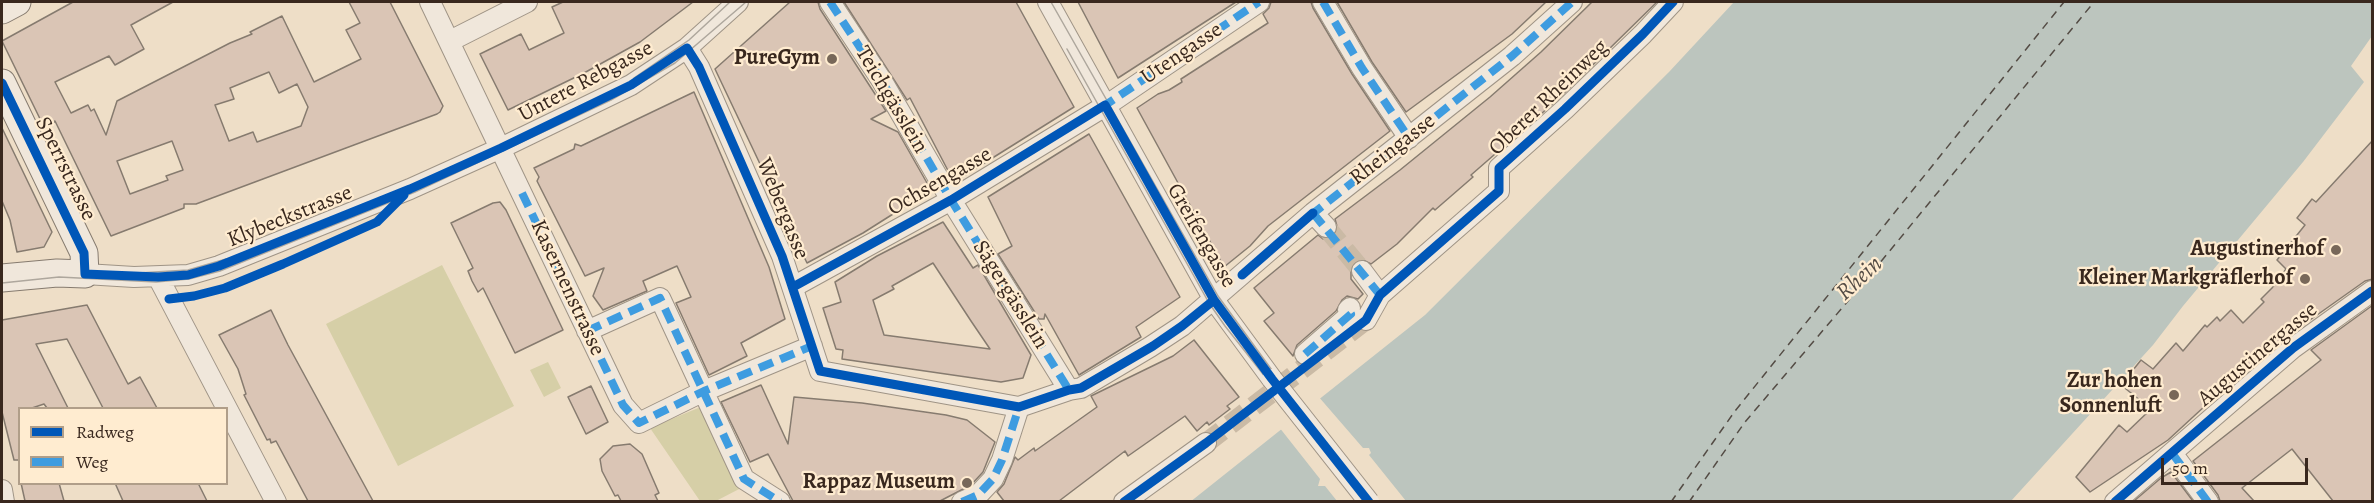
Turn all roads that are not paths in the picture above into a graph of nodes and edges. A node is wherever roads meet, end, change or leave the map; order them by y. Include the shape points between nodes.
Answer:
1 (17, 2) edge
2 (430, 2) edge
3 (527, 2) edge
4 (738, 2) edge
5 (830, 2) edge
6 (1048, 2) edge
7 (1259, 2) edge
8 (1323, 2) edge
9 (1572, 2) edge
10 (1673, 2) edge
11 (2, 10) edge
12 (450, 40) junction
13 (687, 48) junction
14 (2, 83) edge
15 (1105, 105) junction
16 (1409, 138) junction
17 (501, 148) junction
18 (951, 200) junction
19 (1362, 271) tunnel mouth
20 (85, 274) junction
21 (158, 277) junction
22 (2, 278) edge
23 (792, 287) junction
24 (2373, 291) edge
25 (1380, 295) junction
26 (1214, 300) junction
27 (1350, 308) dead end
28 (1366, 321) tunnel mouth
29 (587, 331) junction
30 (812, 346) junction
31 (1305, 354) dead end
32 (1069, 390) junction
33 (704, 391) junction
34 (226, 407) edge
35 (1019, 407) junction
36 (228, 410) edge
37 (1206, 443) tunnel mouth
38 (2172, 453) junction
39 (2, 490) edge
40 (4, 501) edge
41 (276, 501) edge
42 (780, 501) edge
43 (962, 501) edge
44 (1124, 501) edge
45 (1368, 501) edge
46 (2115, 501) edge
47 (2208, 501) edge

1 - 11 street
2 - 12 street, Kasernenstrasse
3 - 12 street
4 - 13 street, Untere Rebgasse
5 - 18 street, Teichgässlein via 882,81
6 - 15 street, Greifengasse
7 - 15 street, Utengasse
8 - 16 street
9 - 16 street, Rheingasse via 1512,56
10 - 25 street, Oberer Rheinweg via 1499,168 1498,191
12 - 17 street, Kasernenstrasse
13 - 17 street, Untere Rebgasse via 631,85
13 - 23 street, Webergasse via 751,182
14 - 20 street, Sperrstrasse via 84,253
15 - 18 street, Ochsengasse
15 - 26 street, Greifengasse
16 - 26 street, Rheingasse via 1320,220
17 - 21 street, Klybeckstrasse via 219,266
17 - 29 street, Kasernenstrasse
18 - 23 street, Ochsengasse
18 - 32 street, Sägergässlein
19 - 25 street
20 - 21 street, Klybeckstrasse
20 - 22 street, Klybeckstrasse
21 - 34 street
23 - 30 street, Webergasse
24 - 38 street, Augustinergasse via 2293,348
25 - 28 street
26 - 32 street, Rheingasse via 1150,348 1081,388
26 - 45 street, Greifengasse, bridge
27 - 31 street via 1351,314
29 - 33 street, Kasernenstrasse via 623,405 639,423
29 - 33 street via 660,298
30 - 33 street
30 - 35 street, Webergasse via 820,370
32 - 35 street, Rheingasse
33 - 42 street via 744,479
35 - 43 street via 993,478 978,495
36 - 41 street
37 - 44 street
38 - 46 street, Augustinergasse
38 - 47 street
39 - 40 street

